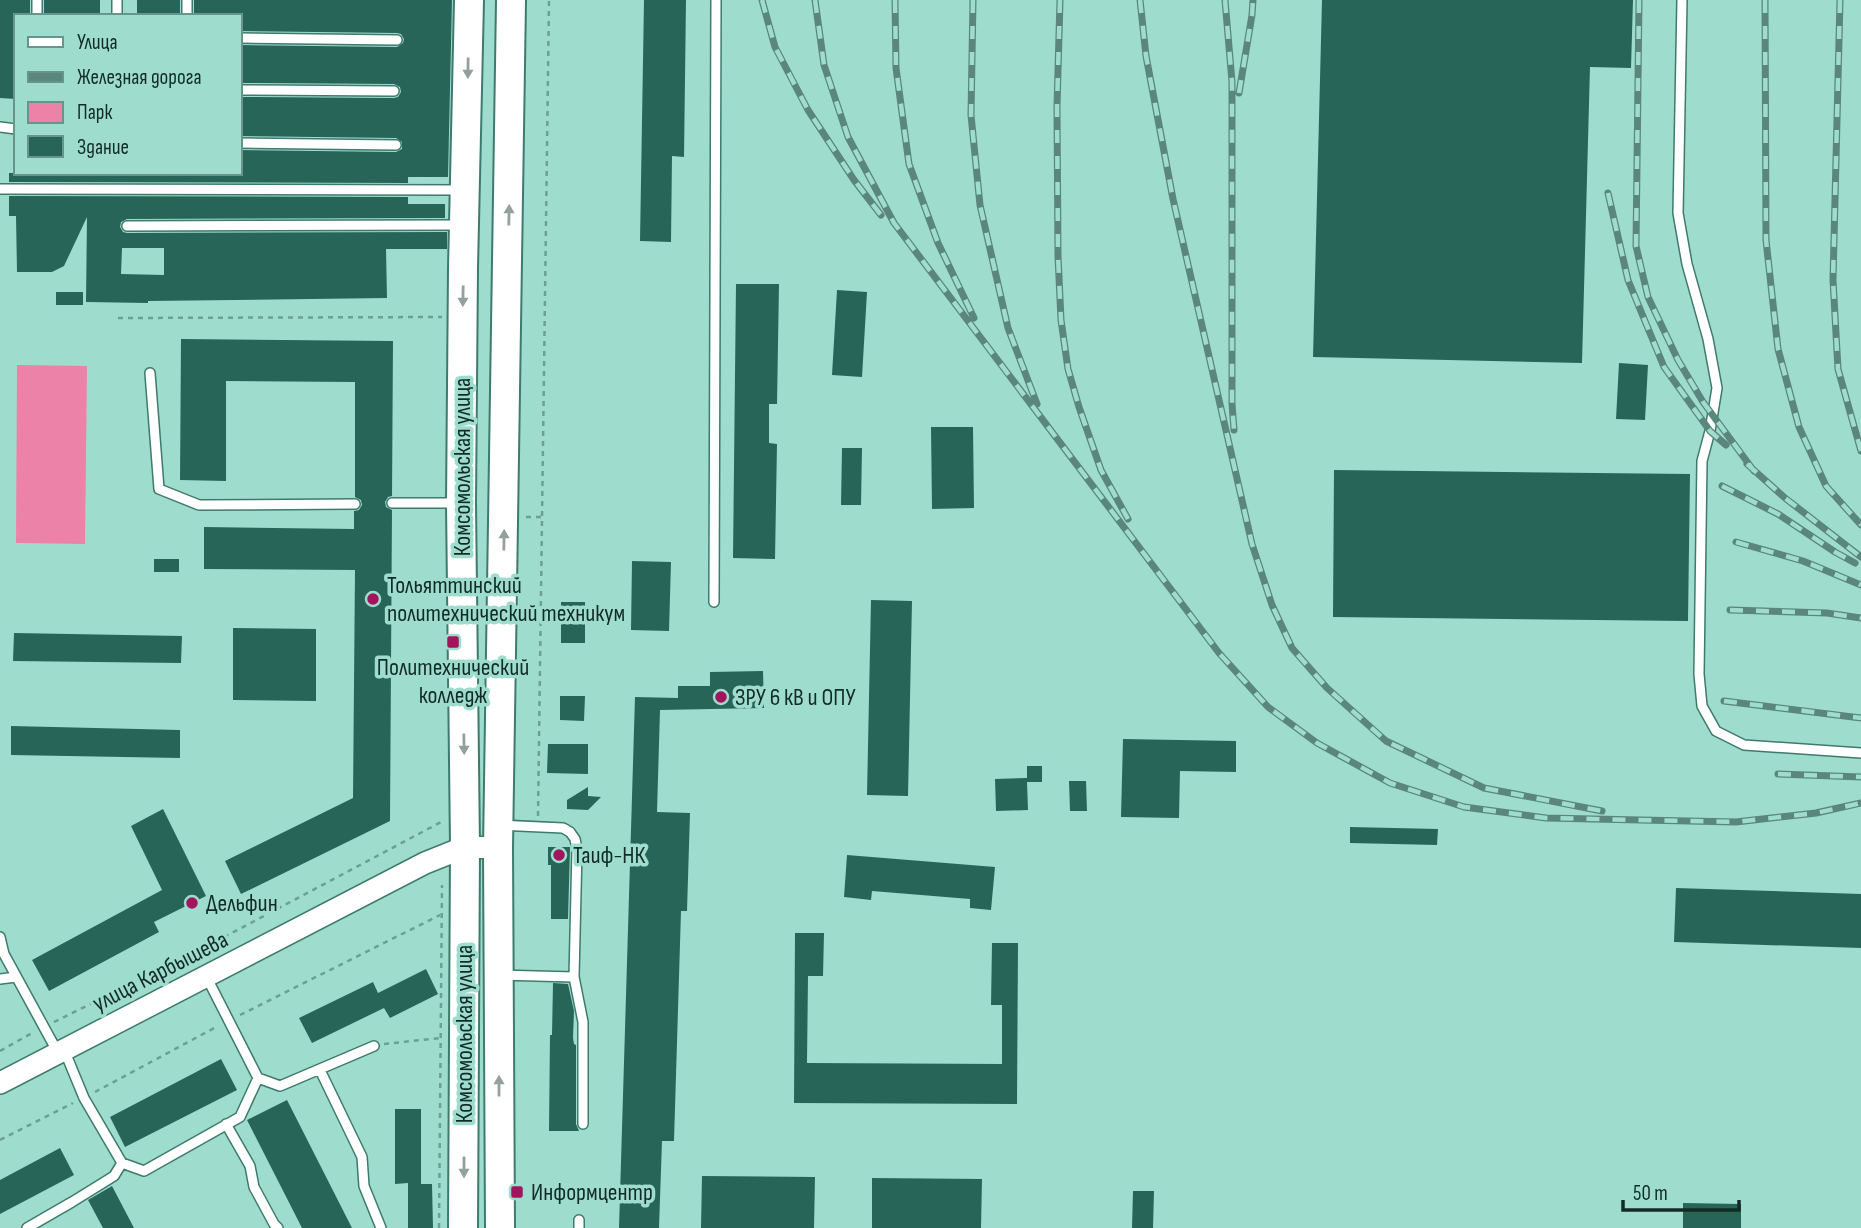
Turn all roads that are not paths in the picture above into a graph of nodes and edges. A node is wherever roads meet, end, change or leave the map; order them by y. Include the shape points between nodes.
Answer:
1 (469, 0) edge
2 (512, 0) edge
3 (716, 0) edge
4 (1682, 0) edge
5 (242, 38) edge
6 (397, 40) dead end
7 (242, 90) edge
8 (394, 91) dead end
9 (242, 143) edge
10 (396, 145) dead end
11 (0, 190) edge
12 (466, 190) junction
13 (465, 225) junction
14 (127, 226) dead end
15 (150, 373) dead end
16 (392, 503) dead end
17 (461, 503) junction
18 (355, 504) dead end
19 (714, 602) dead end
20 (1861, 753) edge
21 (498, 836) junction
22 (454, 851) junction
23 (0, 937) edge
24 (499, 975) junction
25 (206, 976) junction
26 (16, 977) junction
27 (574, 977) junction
28 (0, 979) edge
29 (374, 1045) road end
30 (61, 1051) junction
31 (320, 1070) junction
32 (258, 1078) junction
33 (0, 1083) edge
34 (226, 1124) junction
35 (583, 1124) dead end
36 (122, 1163) junction
37 (27, 1228) edge
38 (278, 1228) edge
39 (381, 1228) edge
40 (463, 1228) edge
41 (500, 1228) edge

1 -> 12 main road, Комсомольская улица
21 -> 2 main road, Комсомольская улица
3 - 19 lane
4 - 20 lane via 1678,213 1717,388 1702,461 1702,706 1716,732 1744,745
5 - 6 lane
7 - 8 lane
9 - 10 lane
11 - 12 lane
12 - 13 main road, Комсомольская улица
13 - 14 lane
13 -> 17 main road, Комсомольская улица
15 - 18 lane via 159,489 199,505
16 - 17 lane
17 -> 22 main road, Комсомольская улица
21 - 22 street, улица Карбышева
21 - 24 main road, Комсомольская улица
21 - 27 lane via 538,827 563,828 575,839
22 - 25 street, улица Карбышева
22 -> 40 main road, Комсомольская улица
23 - 26 lane
24 - 27 lane
41 -> 24 main road, Комсомольская улица
25 - 30 street, улица Карбышева
25 - 32 lane
26 - 28 lane
26 - 30 lane
27 - 35 lane via 583,1022
29 - 31 lane
30 - 33 street, улица Карбышева
30 - 36 lane
31 - 32 lane via 280,1086
31 - 39 lane via 362,1157 364,1186
32 - 34 lane via 240,1117
34 - 36 lane via 145,1171
34 - 38 lane
36 - 37 lane via 114,1176

